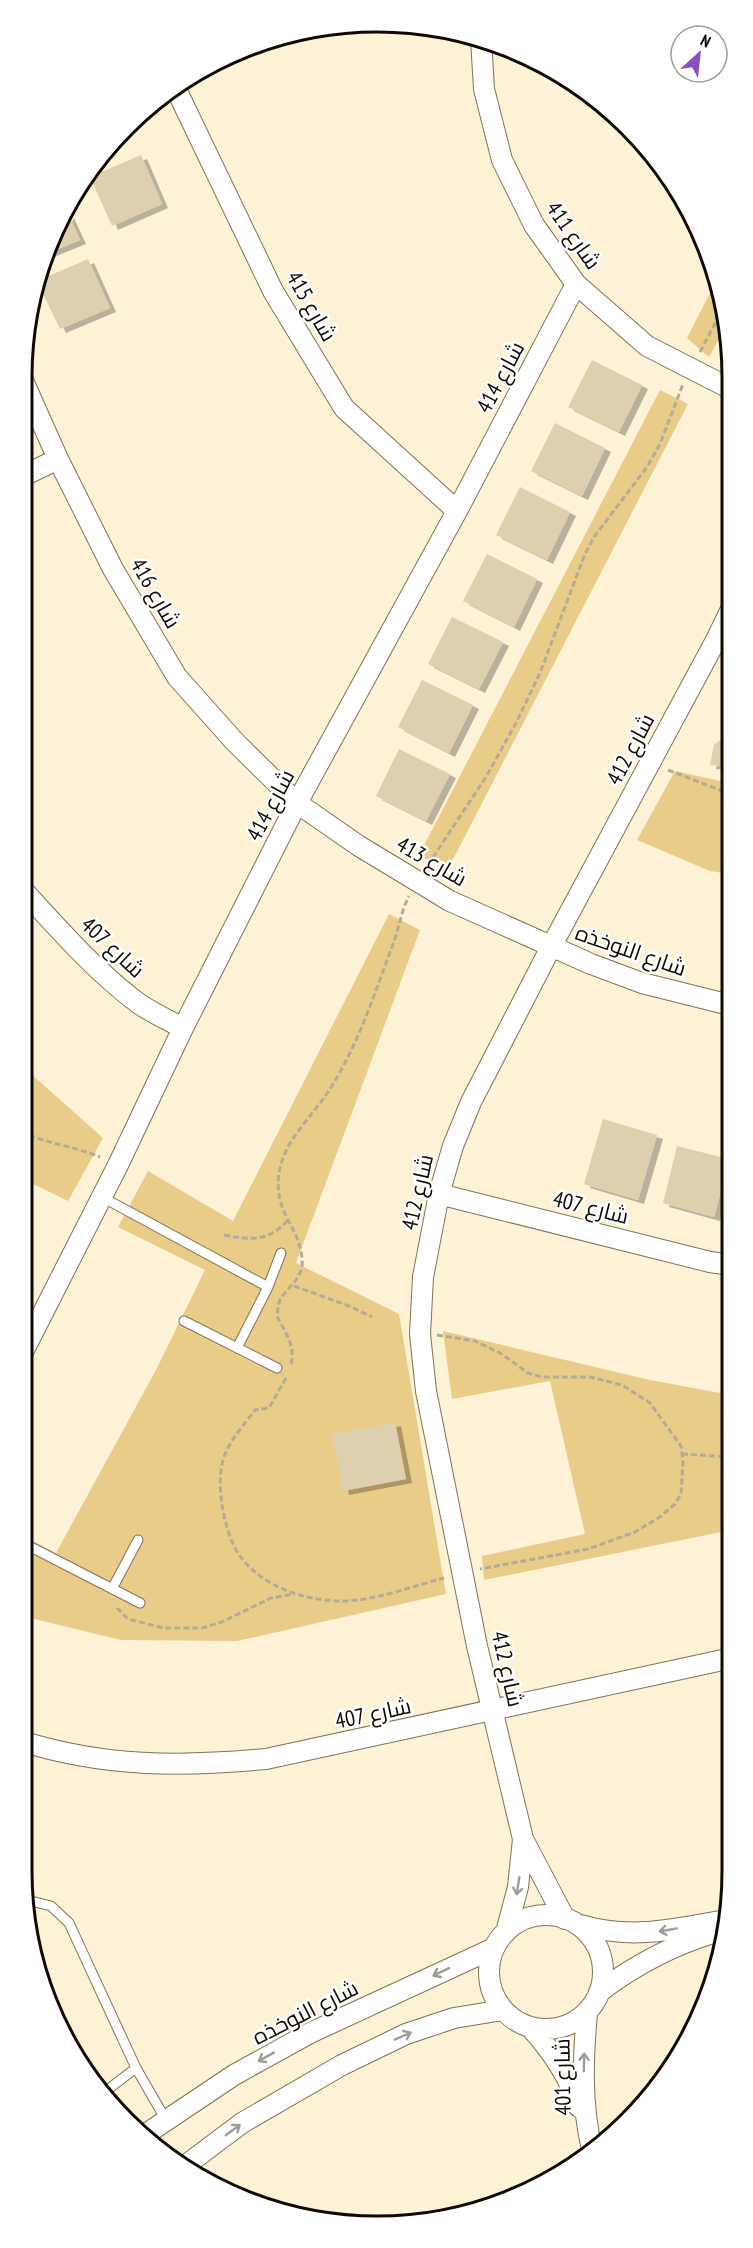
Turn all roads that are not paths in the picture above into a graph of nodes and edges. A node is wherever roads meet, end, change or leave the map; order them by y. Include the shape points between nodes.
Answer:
1 (482, 48) edge
2 (179, 94) edge
3 (576, 284) junction
4 (722, 384) edge
5 (32, 401) edge
6 (58, 459) junction
7 (32, 472) edge
8 (457, 511) junction
9 (722, 644) edge
10 (297, 803) junction
11 (32, 900) edge
12 (551, 947) junction
13 (722, 1003) edge
14 (183, 1028) junction
15 (439, 1194) junction
16 (102, 1197) junction
17 (281, 1253) dead end
18 (722, 1264) edge
19 (268, 1287) junction
20 (184, 1321) dead end
21 (32, 1334) edge
22 (237, 1348) junction
23 (277, 1368) dead end
24 (138, 1540) dead end
25 (32, 1548) edge
26 (112, 1589) junction
27 (140, 1603) dead end
28 (722, 1660) edge
29 (492, 1711) junction
30 (32, 1743) edge
31 (523, 1839) junction
32 (33, 1901) edge
33 (718, 1921) edge
34 (571, 1922) junction
35 (716, 1931) edge
36 (500, 1940) junction
37 (600, 1992) junction
38 (503, 2010) junction
39 (587, 2013) junction
40 (530, 2027) junction
41 (136, 2067) junction
42 (109, 2089) edge
43 (166, 2120) junction
44 (150, 2131) edge
45 (590, 2142) edge
46 (591, 2142) edge
47 (191, 2162) edge

1 - 3 street, شارع 411 via 484,89 502,160 534,225
2 - 8 street, شارع 415 via 273,291 344,408
3 - 4 street, شارع 411 via 647,346
3 - 8 street, شارع 414
5 - 6 street, شارع 416
6 - 7 street
6 - 10 street, شارع 416 via 113,569 177,677
8 - 10 street, شارع 414
9 - 12 street, شارع 412 via 650,764
10 - 12 street, شارع 413 via 359,846 450,900
10 - 14 street, شارع 414
11 - 14 street, شارع 407 via 114,983 138,1003
12 - 13 street, شارع النوخذه via 642,983
12 - 15 street, شارع 412 via 471,1102
14 - 16 street, شارع 414
15 - 18 street, شارع 407
15 - 29 street, شارع 412 via 423,1277 420,1334 442,1482
16 - 19 lane
16 - 21 street, شارع 414
17 - 19 lane
19 - 22 lane
20 - 22 lane
22 - 23 lane
24 - 26 lane
25 - 26 lane
26 - 27 lane
28 - 29 street, شارع 407
29 - 30 street, شارع 407 via 266,1760 199,1765 120,1763
29 - 31 street, شارع 412
31 - 34 street, شارع 412
31 -> 36 street, شارع 412 via 518,1887
32 - 41 lane via 51,1906 69,1923
33 -> 34 street via 652,1933 604,1932
34 - 36 street via 553,1916 527,1918
34 - 37 street via 586,1931 598,1949 603,1971
35 - 37 street via 657,1954
36 - 38 street via 490,1960 491,1986
36 -> 43 street, شارع النوخذه via 310,2033 234,2075
37 - 39 street
38 - 40 street
47 -> 38 street via 242,2123 364,2054 454,2018
39 - 40 street via 560,2027
46 -> 39 street, شارع 401 via 584,2088
40 - 45 street, شارع 401 via 569,2082
41 - 42 lane
41 - 43 lane
43 - 44 street, شارع النوخذه

